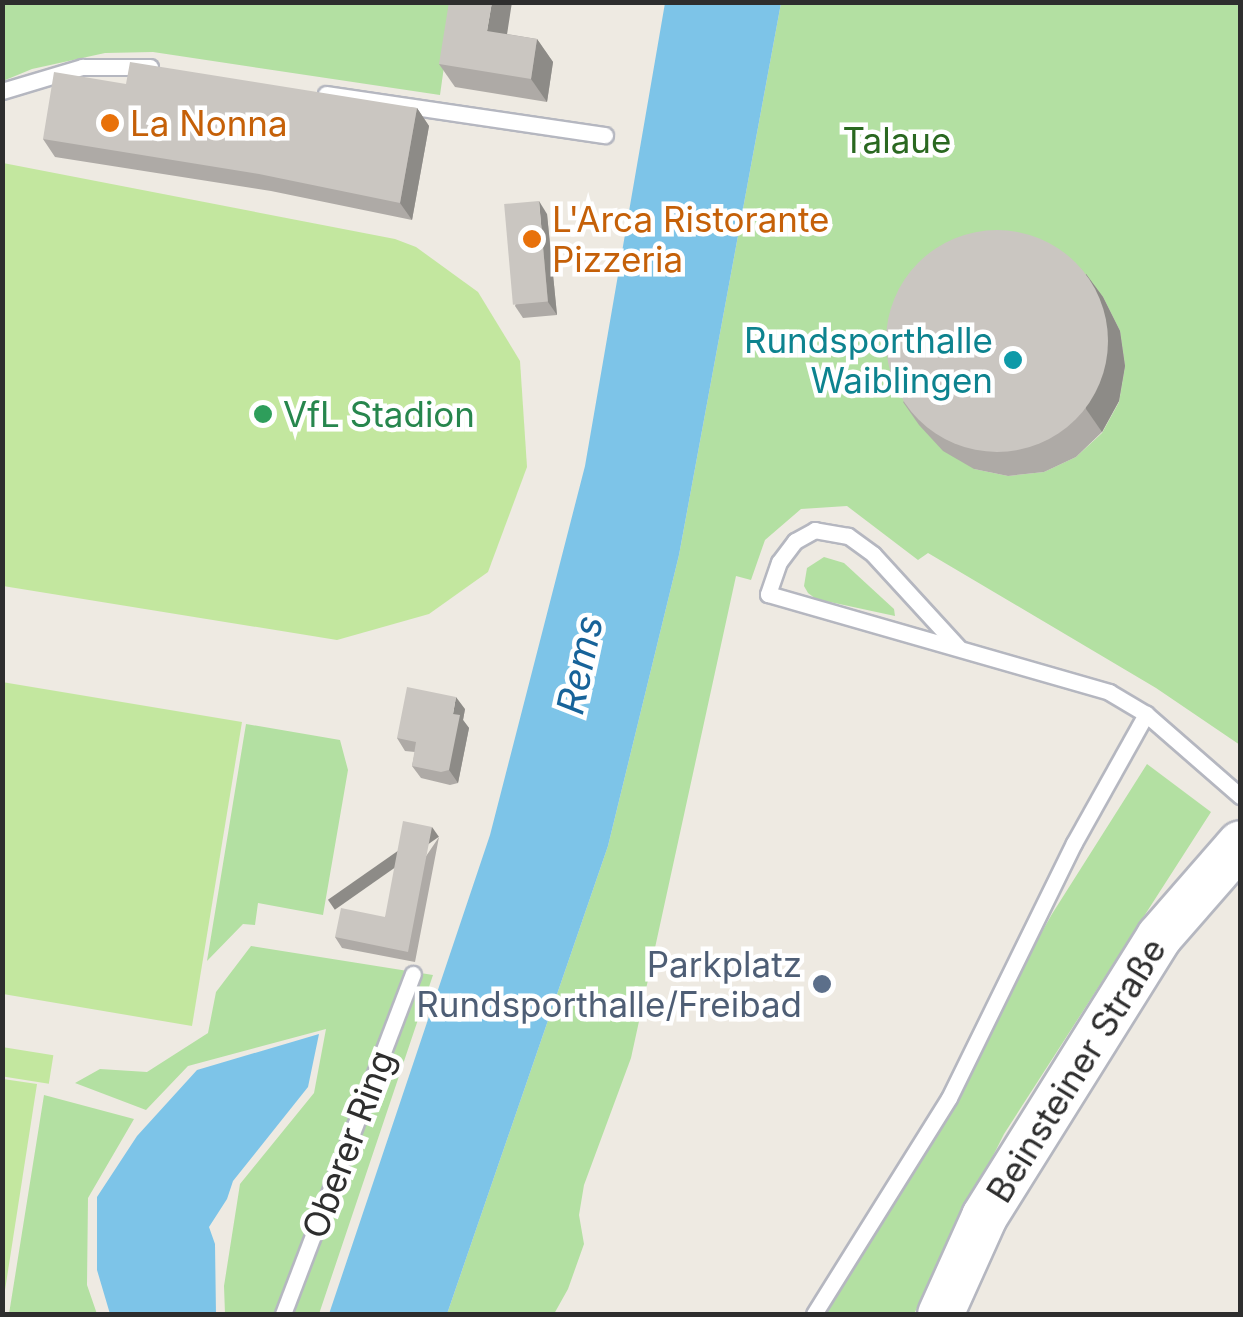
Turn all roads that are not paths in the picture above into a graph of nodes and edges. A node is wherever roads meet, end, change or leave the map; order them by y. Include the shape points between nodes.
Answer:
1 (159, 68) edge
2 (304, 90) edge
3 (2, 91) edge
4 (605, 135) dead end
5 (960, 648) junction
6 (1146, 714) junction
7 (1240, 796) edge
8 (1240, 843) edge
9 (413, 974) dead end
10 (283, 1314) edge
11 (814, 1314) edge
12 (940, 1314) edge

1 - 3 lane via 82,67
2 - 4 lane
5 - 5 lane via 848,536 815,530 795,540 779,562 768,594
5 - 6 lane via 1110,692
6 - 7 lane
6 - 11 lane via 1074,843 949,1098
8 - 12 street, Beinsteiner Straße via 1159,936 984,1216
9 - 10 lane, Oberer Ring

